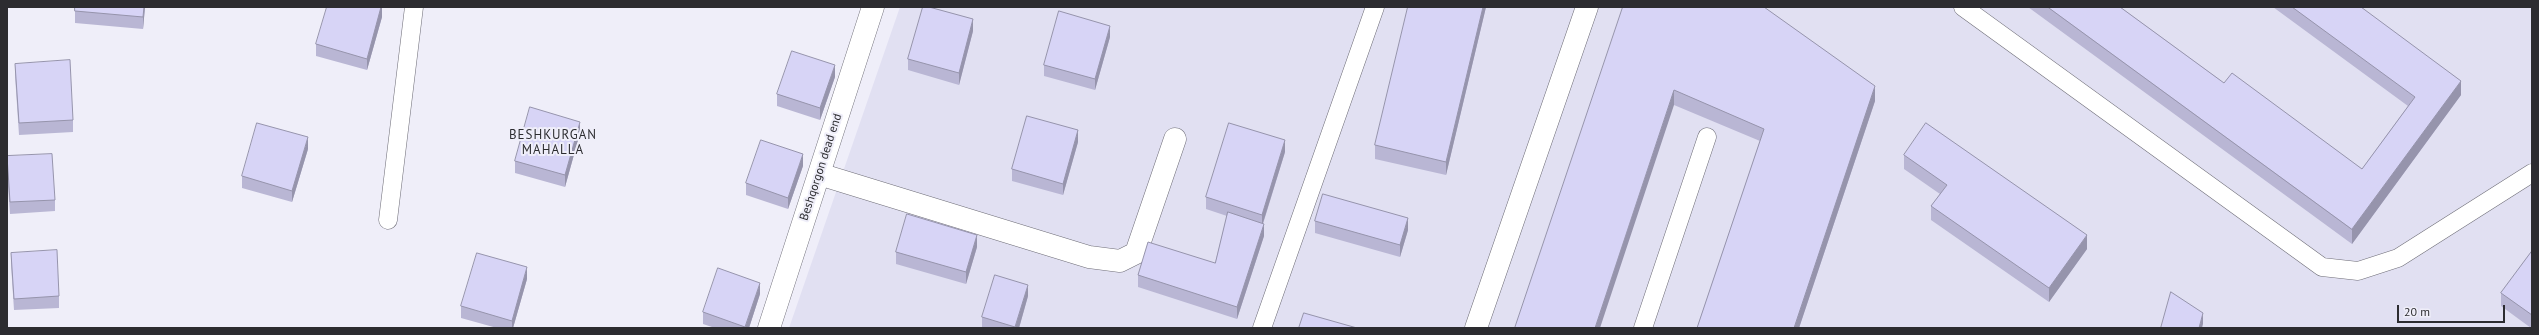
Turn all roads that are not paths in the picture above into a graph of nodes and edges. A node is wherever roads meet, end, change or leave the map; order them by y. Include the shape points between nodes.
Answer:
1 (414, 7) edge
2 (874, 7) edge
3 (1375, 7) edge
4 (1587, 7) edge
5 (1964, 7) edge
6 (1707, 137) dead end
7 (1175, 139) dead end
8 (2532, 173) edge
9 (819, 174) junction
10 (388, 220) dead end
11 (769, 328) edge
12 (1262, 328) edge
13 (1476, 328) edge
14 (1644, 328) edge

1 - 10 lane
2 - 9 street, Beshqorgon dead end
3 - 12 lane
4 - 13 street
5 - 8 lane via 2322,267 2358,271 2398,258
6 - 14 lane
7 - 9 street via 1136,253 1120,261 1089,257
9 - 11 street, Beshqorgon dead end

